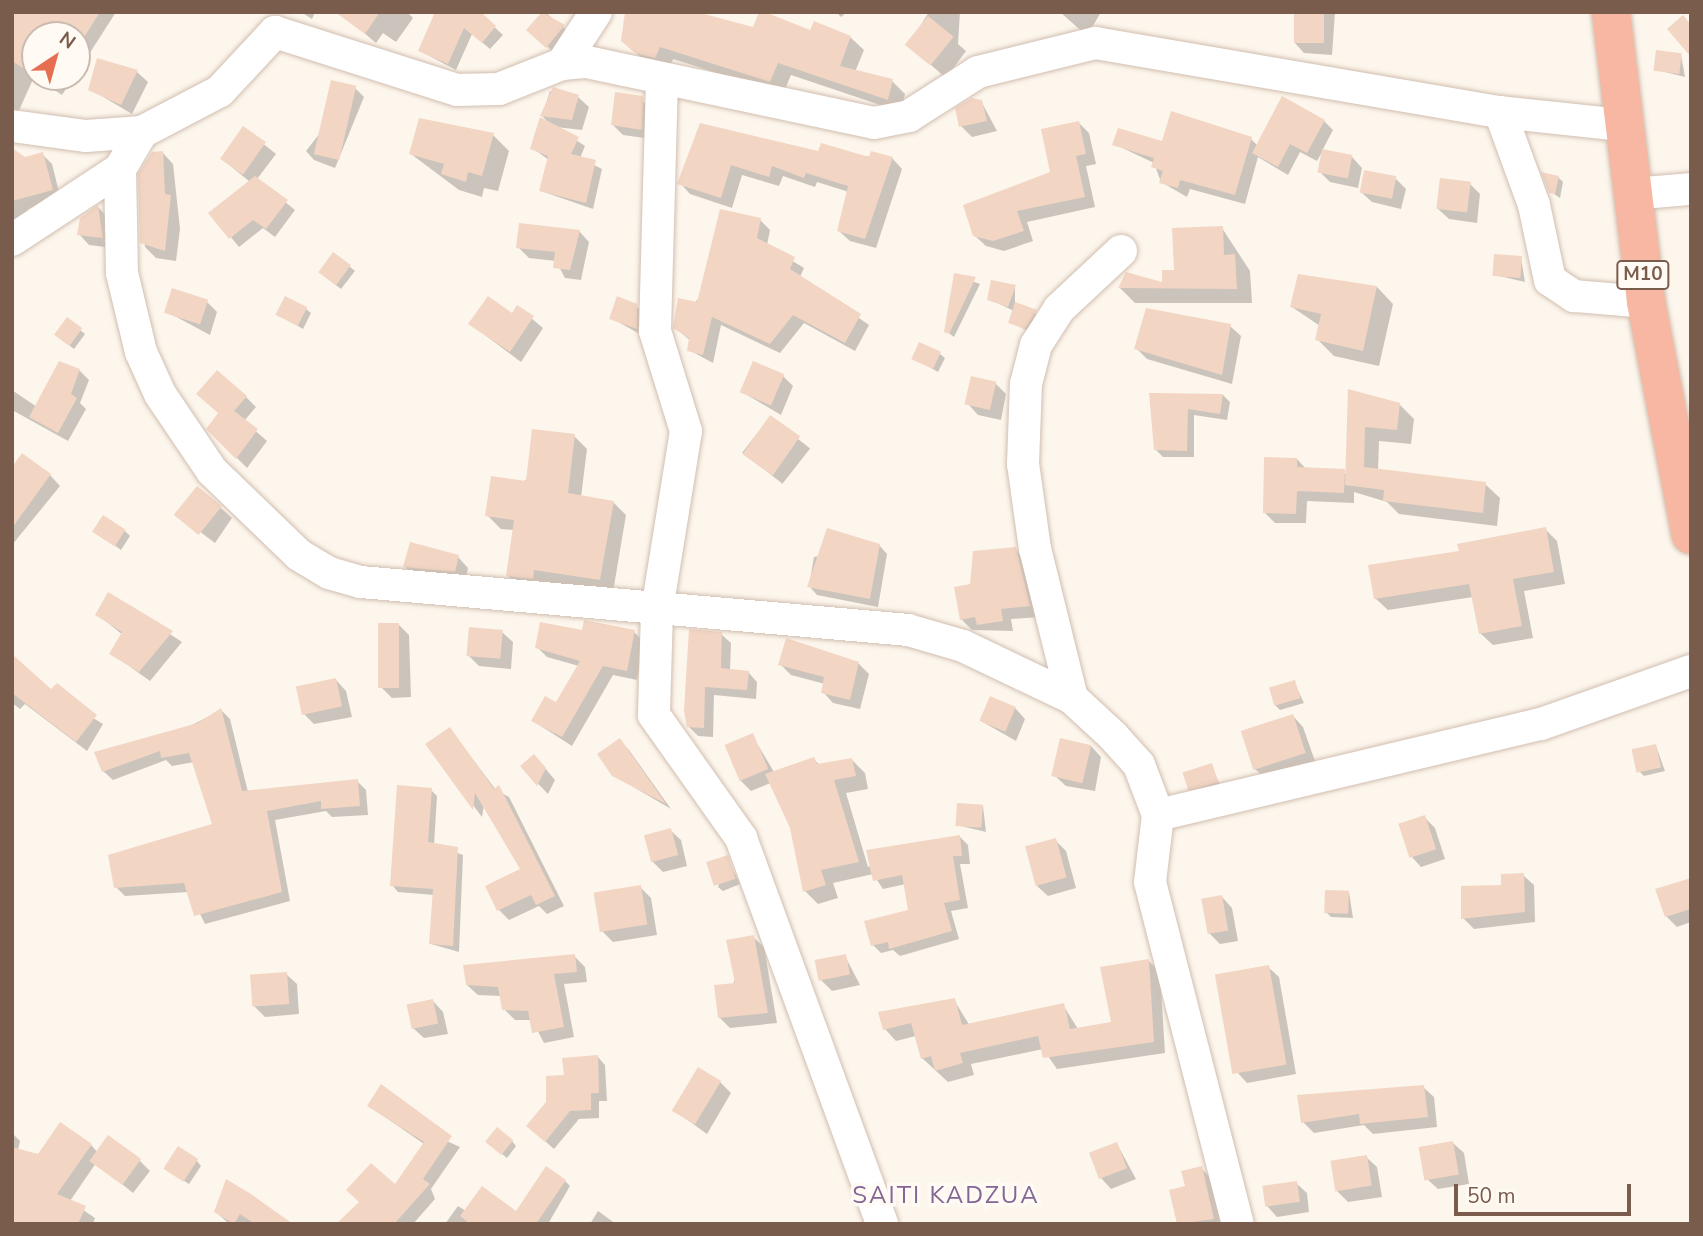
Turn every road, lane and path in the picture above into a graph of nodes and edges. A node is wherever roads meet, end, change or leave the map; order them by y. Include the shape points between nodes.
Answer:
1 (596, 12) edge
2 (1611, 12) edge
3 (266, 22) edge
4 (562, 64) junction
5 (662, 80) junction
6 (1500, 111) junction
7 (1622, 125) junction
8 (12, 126) edge
9 (142, 132) junction
10 (120, 169) junction
11 (1691, 189) edge
12 (1631, 194) junction
13 (12, 240) edge
14 (1121, 251) dead end
15 (1646, 302) junction
16 (1691, 535) edge
17 (657, 611) junction
18 (1691, 671) edge
19 (1072, 698) junction
20 (1157, 815) junction
21 (882, 1224) edge
22 (1238, 1224) edge

1 - 4 street
2 - 7 highway, M10
3 - 4 street via 457,90 499,89
3 - 9 street via 220,91
4 - 5 street via 604,65
5 - 6 street via 874,123 909,116 978,72 1095,43
5 - 17 street via 655,331 686,431
6 - 7 street
6 - 15 street via 1534,205 1550,280 1574,296
7 - 12 highway, M10
8 - 9 street via 86,136
9 - 10 street
10 - 13 street
10 - 17 street via 121,273 141,352 160,394 212,471 299,555 361,582
11 - 12 street
12 - 15 highway, M10
14 - 19 street via 1059,309 1036,345 1026,384 1023,464 1035,549
15 - 16 highway, M10
17 - 19 street via 908,629 964,646
17 - 21 street via 654,715 741,838
18 - 20 street via 1541,724
19 - 20 street via 1139,765
20 - 22 street via 1150,881

